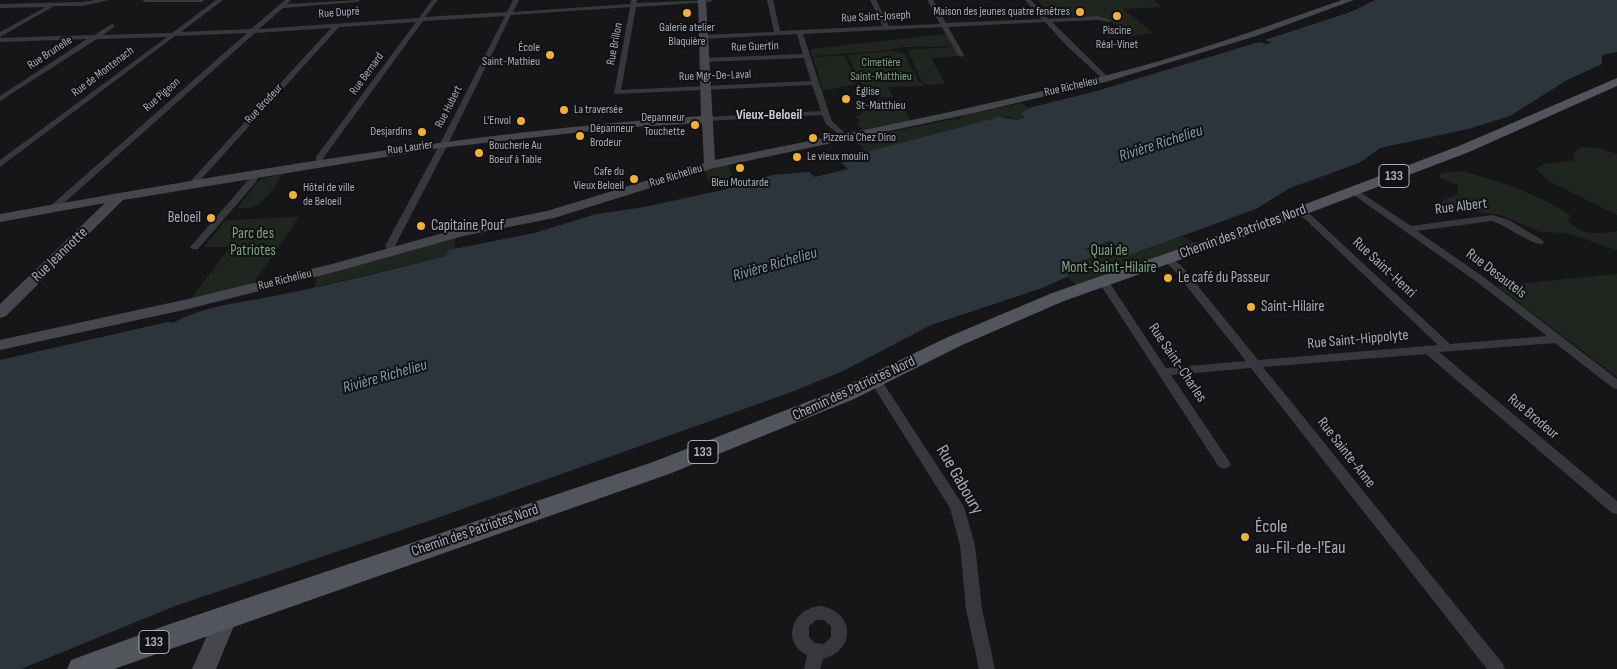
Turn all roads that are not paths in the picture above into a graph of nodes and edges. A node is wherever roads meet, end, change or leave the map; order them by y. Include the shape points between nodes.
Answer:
1 (106, 0) edge
2 (145, 0) edge
3 (202, 0) edge
4 (220, 0) edge
5 (288, 0) edge
6 (357, 0) edge
7 (435, 0) edge
8 (516, 0) edge
9 (578, 0) edge
10 (702, 0) edge
11 (710, 0) edge
12 (770, 0) edge
13 (873, 0) edge
14 (930, 0) edge
15 (1028, 0) edge
16 (1350, 0) edge
17 (633, 2) edge
18 (54, 5) junction
19 (0, 6) edge
20 (281, 6) junction
21 (576, 8) junction
22 (510, 12) junction
23 (421, 18) junction
24 (1046, 20) junction
25 (1109, 20) dead end
26 (337, 25) junction
27 (945, 25) junction
28 (112, 26) dead end
29 (887, 28) junction
30 (253, 31) junction
31 (799, 32) junction
32 (777, 33) junction
33 (0, 35) edge
34 (171, 35) junction
35 (94, 37) junction
36 (703, 37) junction
37 (0, 40) edge
38 (961, 55) dead end
39 (807, 56) junction
40 (704, 60) junction
41 (1105, 79) junction
42 (815, 83) junction
43 (1616, 84) edge
44 (704, 88) junction
45 (617, 92) joint
46 (0, 99) edge
47 (824, 114) junction
48 (706, 119) junction
49 (846, 138) junction
50 (444, 144) junction
51 (319, 163) junction
52 (0, 164) edge
53 (711, 165) junction
54 (255, 174) junction
55 (191, 185) junction
56 (1354, 191) junction
57 (118, 197) junction
58 (53, 208) junction
59 (1299, 212) junction
60 (0, 218) edge
61 (1411, 229) junction
62 (1539, 242) dead end
63 (194, 247) dead end
64 (392, 251) junction
65 (1168, 260) junction
66 (1103, 281) junction
67 (0, 313) edge
68 (1557, 339) junction
69 (0, 345) edge
70 (1446, 347) junction
71 (1428, 349) junction
72 (1254, 364) junction
73 (1162, 372) junction
74 (876, 382) junction
75 (1617, 386) edge
76 (1224, 464) dead end
77 (1617, 509) edge
78 (227, 616) junction
79 (817, 650) dead end
80 (81, 669) edge
81 (204, 669) edge
82 (812, 669) edge
83 (987, 669) edge
84 (1497, 669) edge

1 - 18 street
2 - 3 street
4 - 34 street, Rue de Montenach
5 - 20 street, Rue Pigeon
6 - 20 street
7 - 23 street, Rue Bernard
8 - 22 street, Rue Hubert
9 - 21 street
10 - 11 street, Rue Dupré
10 - 17 street, Rue Dupré
10 - 36 main road
12 - 32 street
13 - 29 street
14 - 27 street
15 - 24 street
16 - 41 main road, Rue Richelieu via 1254,34
17 - 21 street, Rue Dupré
17 - 45 street, Rue Brillon
18 - 19 street
18 - 33 street
20 - 30 street, Rue Pigeon
21 - 22 street, Rue Dupré
22 - 23 street, Rue Dupré
22 - 50 street, Rue Hubert
23 - 26 street, Rue Dupré
23 - 51 street, Rue Bernard
24 - 25 street, Rue Saint-Joseph
24 - 27 street, Rue Saint-Joseph
24 - 41 street
26 - 30 street, Rue Dupré
26 - 55 street, Rue Brodeur
27 - 29 street, Rue Saint-Joseph
27 - 38 street
28 - 35 street, Rue Brunelle
29 - 31 street, Rue Saint-Joseph
30 - 34 street, Rue Dupré
30 - 58 street, Rue Pigeon
31 - 32 street, Rue Saint-Joseph
31 - 39 street
32 - 36 street, Rue Saint-Joseph
34 - 35 street, Rue Dupré
34 - 52 street, Rue de Montenach
35 - 37 street, Rue Dupré
35 - 46 street, Rue Brunelle
36 - 40 main road
39 - 40 street, Rue Guertin
39 - 42 street
40 - 44 main road
41 - 49 main road, Rue Richelieu
42 - 44 street, Rue Mgr-De-Laval
42 - 47 street
43 - 56 main road, Chemin des Patriotes Nord / 133 via 1464,149
44 - 45 street, Rue Mgr-De-Laval
44 - 48 main road
47 - 48 street, Rue Laurier
47 - 49 street
48 - 50 main road, Rue Laurier via 623,124
48 - 53 main road
49 - 53 main road, Rue Richelieu
50 - 51 main road, Rue Laurier
50 - 64 street, Rue Hubert via 390,246
51 - 54 main road, Rue Laurier
53 - 64 main road, Rue Richelieu via 563,212 461,232
54 - 55 main road, Rue Laurier
54 - 63 street
55 - 57 main road, Rue Laurier
56 - 59 main road, Chemin des Patriotes Nord / 133
56 - 61 street, Rue Desautels
57 - 58 main road, Rue Laurier
57 - 67 main road, Rue Jeannotte
58 - 60 main road, Rue Laurier
59 - 65 main road, Chemin des Patriotes Nord / 133
59 - 70 street, Rue Saint-Henri
61 - 62 street, Rue Albert via 1492,218 1506,222
61 - 68 street, Rue Desautels
64 - 69 main road, Rue Richelieu via 188,304
65 - 66 main road, Chemin des Patriotes Nord / 133
65 - 72 street, Rue Sainte-Anne
66 - 73 street, Rue Saint-Charles
66 - 74 main road, Chemin des Patriotes Nord / 133 via 971,334
68 - 70 street, Rue Saint-Hippolyte
68 - 75 street, Rue Desautels
70 - 71 street, Rue Saint-Hippolyte
71 - 72 street, Rue Saint-Hippolyte
71 - 77 street, Rue Brodeur
72 - 73 street, Rue Saint-Hippolyte
72 - 84 street, Rue Sainte-Anne
73 - 76 street, Rue Saint-Charles
74 - 78 main road, Chemin des Patriotes Nord / 133 via 661,468
74 - 83 street, Rue Gaboury via 957,507 964,524 974,611
78 - 80 main road, Chemin des Patriotes Nord / 133
78 - 81 main road
79 - 82 street

